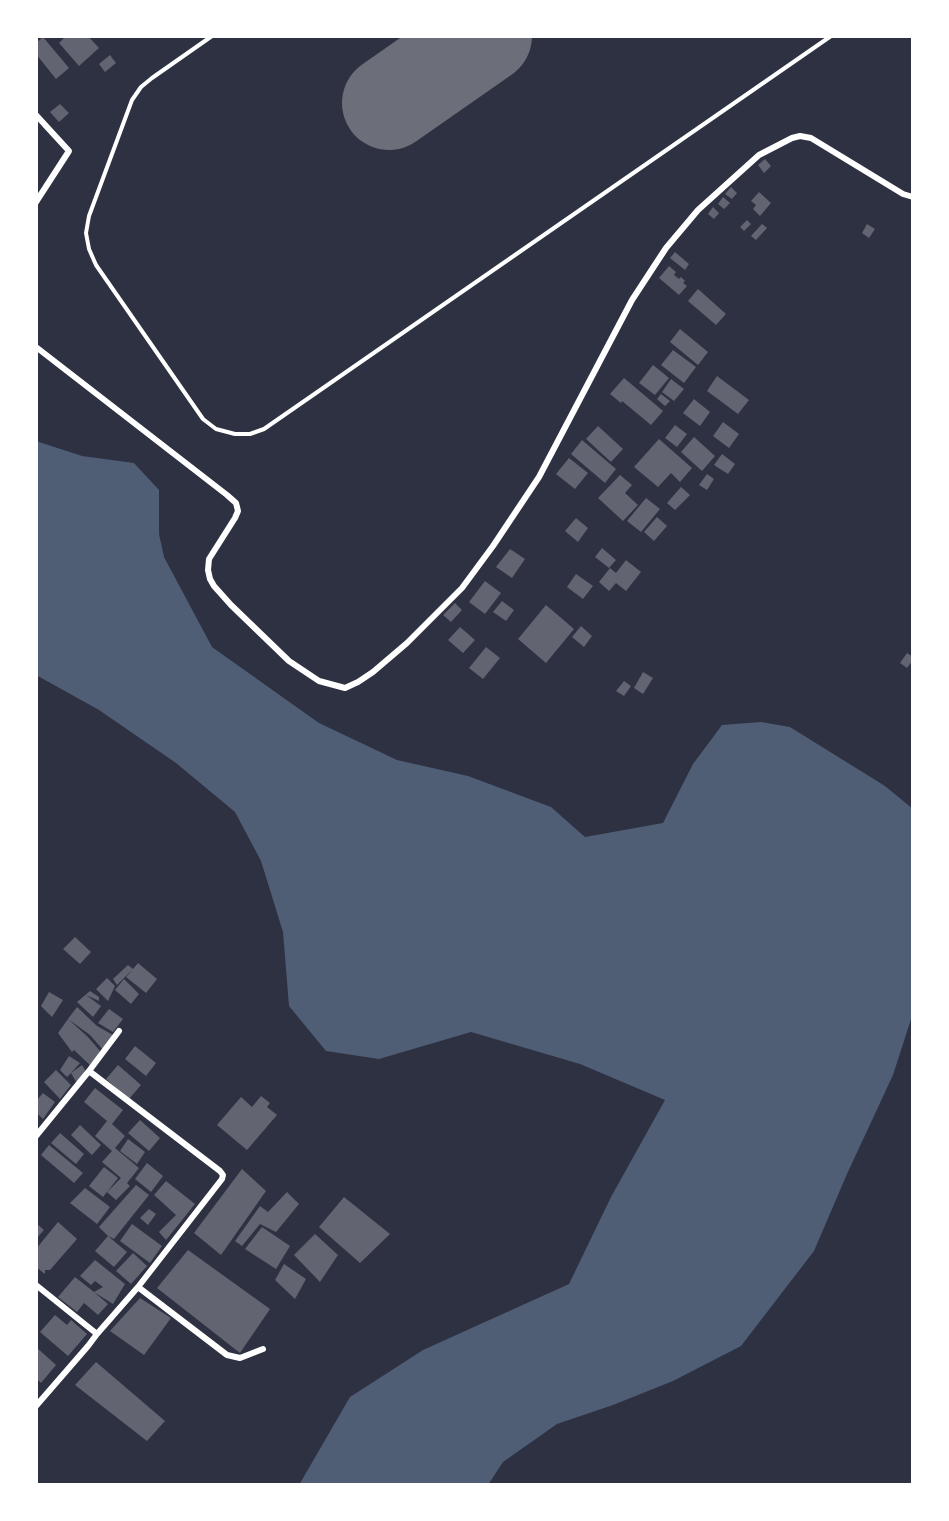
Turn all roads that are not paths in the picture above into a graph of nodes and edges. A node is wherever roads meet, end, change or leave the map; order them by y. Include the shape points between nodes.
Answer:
1 (212, 36) edge
2 (831, 36) edge
3 (37, 120) edge
4 (913, 197) edge
5 (36, 202) edge
6 (36, 347) edge
7 (119, 1032) dead end
8 (89, 1071) junction
9 (36, 1136) edge
10 (36, 1285) edge
11 (138, 1287) junction
12 (97, 1334) junction
13 (263, 1349) dead end
14 (36, 1406) edge

1 - 2 lane via 152,78 132,100 86,233 96,265 203,419 216,429 235,434 264,429
3 - 5 street via 69,151
4 - 6 street via 811,138 792,138 759,155 698,210 666,248 632,300 539,477 462,588 407,644 373,672 345,688 319,681 289,661 214,586 209,559 235,518 236,503
7 - 8 street
8 - 9 street
8 - 11 street via 223,1175
10 - 12 street
11 - 12 street
11 - 13 street via 231,1357 240,1358
12 - 14 street

